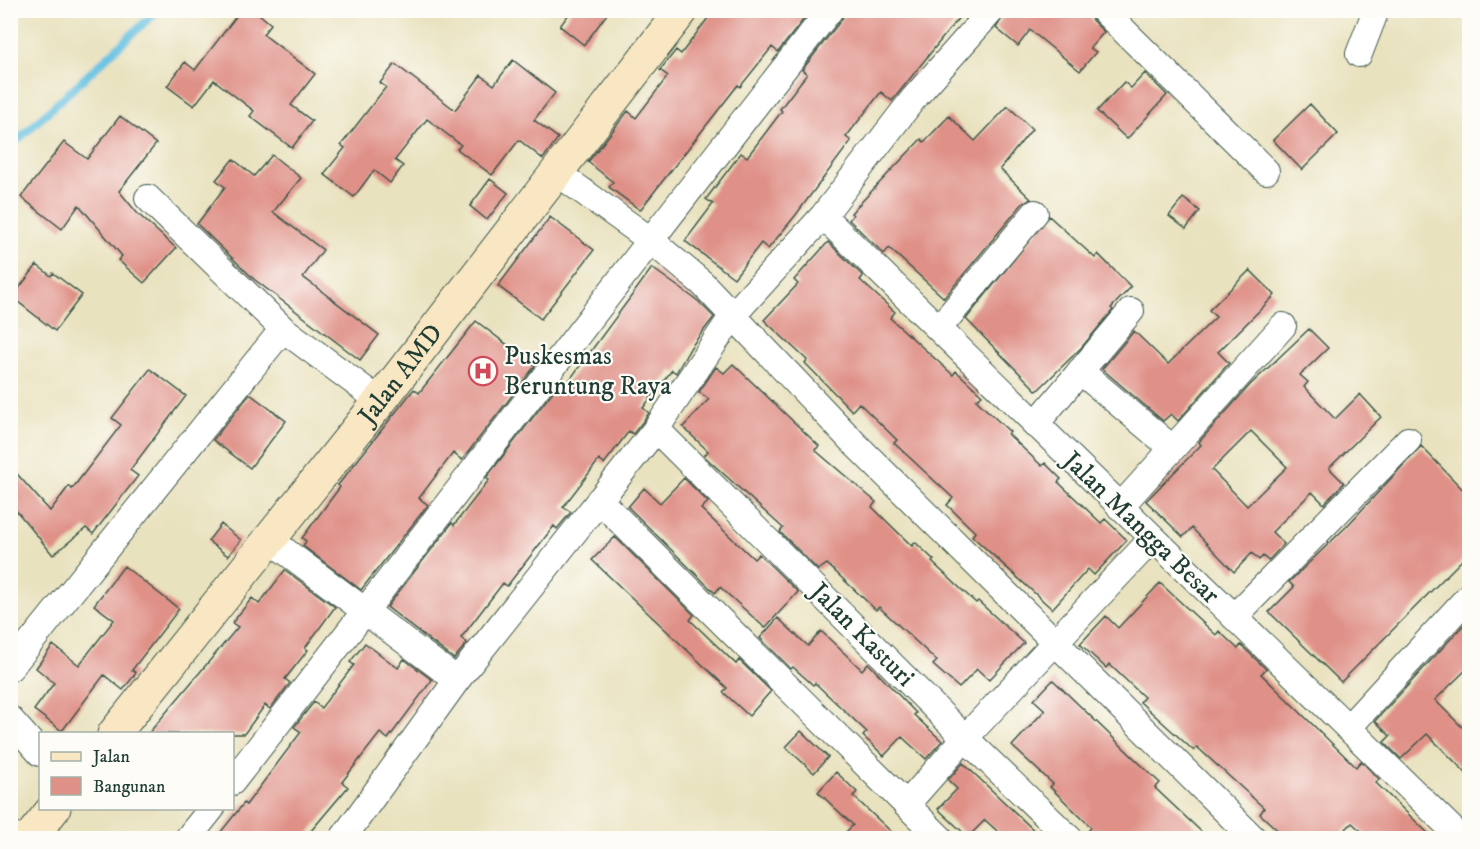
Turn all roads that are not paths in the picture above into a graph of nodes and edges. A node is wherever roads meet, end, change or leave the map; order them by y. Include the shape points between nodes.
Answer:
1 (682, 10) edge
2 (830, 10) edge
3 (992, 10) edge
4 (1103, 10) edge
5 (1376, 10) edge
6 (1359, 54) dead end
7 (1266, 171) dead end
8 (556, 172) junction
9 (148, 198) dead end
10 (1035, 213) dead end
11 (823, 216) junction
12 (649, 239) junction
13 (1131, 311) dead end
14 (734, 314) junction
15 (1283, 326) dead end
16 (939, 328) junction
17 (283, 329) junction
18 (1080, 371) junction
19 (380, 401) junction
20 (1035, 425) junction
21 (656, 429) junction
22 (1408, 440) dead end
23 (1172, 448) junction
24 (599, 500) junction
25 (1120, 507) junction
26 (269, 539) junction
27 (1152, 539) junction
28 (1470, 595) edge
29 (365, 614) junction
30 (1234, 617) junction
31 (1054, 643) junction
32 (10, 668) edge
33 (457, 680) junction
34 (10, 719) edge
35 (1348, 728) junction
36 (116, 732) edge
37 (965, 738) junction
38 (39, 752) edge
39 (234, 779) edge
40 (906, 805) junction
41 (52, 810) edge
42 (210, 810) edge
43 (1462, 829) edge
44 (10, 834) edge
45 (14, 838) edge
46 (30, 838) edge
47 (188, 838) edge
48 (343, 838) edge
49 (940, 838) edge
50 (1069, 838) edge
51 (1253, 838) edge

1 - 8 street, Jalan AMD
2 - 12 street
3 - 11 street via 914,98
4 - 7 street
5 - 6 street
8 - 12 street
8 - 19 street, Jalan AMD
9 - 17 street
10 - 16 street
11 - 14 street
11 - 16 street, Jalan Mangga Besar
12 - 14 street
12 - 29 street
13 - 18 street
14 - 21 street
14 - 31 street via 854,442
15 - 23 street
16 - 20 street, Jalan Mangga Besar
17 - 19 street
17 - 32 street
18 - 20 street
18 - 23 street
19 - 26 street, Jalan AMD
20 - 25 street, Jalan Mangga Besar
21 - 24 street
21 - 37 street, Jalan Kasturi
22 - 30 street
23 - 25 street
24 - 33 street
24 - 40 street
25 - 27 street, Jalan Mangga Besar
26 - 29 street
26 - 36 street, Jalan AMD
27 - 30 street, Jalan Mangga Besar
27 - 31 street
28 - 35 street
29 - 33 street
29 - 39 street
30 - 35 street, Jalan Mangga Besar
31 - 37 street
31 - 51 street
33 - 48 street
34 - 38 street
35 - 43 street, Jalan Mangga Besar
37 - 40 street
37 - 50 street, Jalan Kasturi
40 - 49 street
41 - 46 street
42 - 47 street
44 - 45 street

